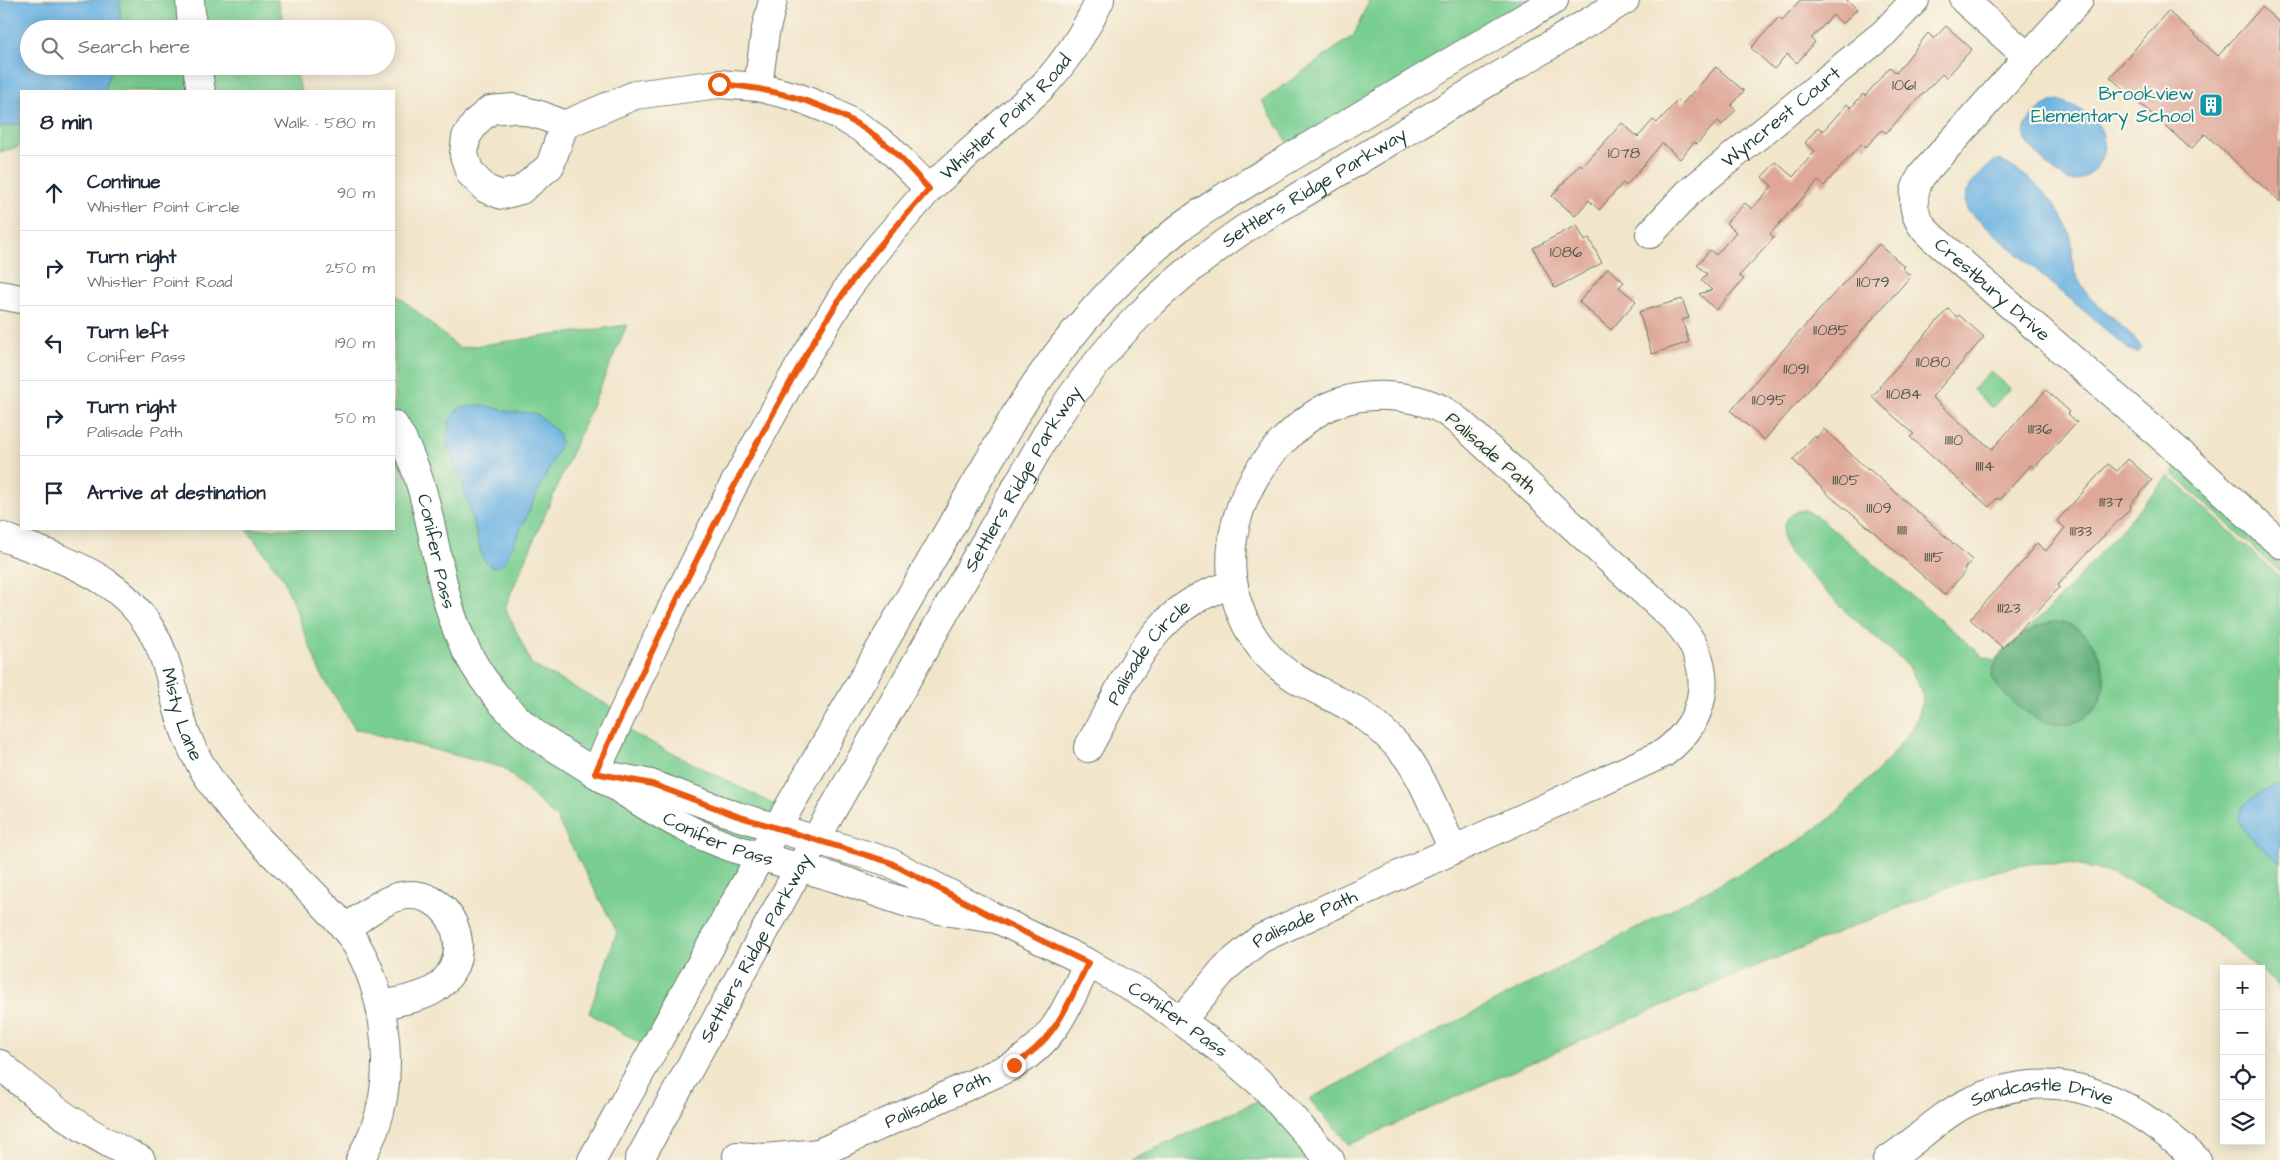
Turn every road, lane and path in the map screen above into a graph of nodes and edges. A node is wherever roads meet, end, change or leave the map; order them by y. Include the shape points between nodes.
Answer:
1 (190, 0) edge
2 (773, 0) edge
3 (1100, 0) edge
4 (1554, 0) edge
5 (1625, 0) edge
6 (1915, 0) edge
7 (1964, 0) edge
8 (2079, 0) edge
9 (191, 20) edge
10 (2028, 57) junction
11 (198, 75) edge
12 (758, 87) junction
13 (201, 90) edge
14 (564, 125) dead end
15 (929, 189) junction
16 (1650, 234) dead end
17 (395, 427) edge
18 (0, 536) edge
19 (2280, 544) edge
20 (1234, 585) junction
21 (1088, 748) dead end
22 (595, 773) junction
23 (777, 828) junction
24 (815, 840) junction
25 (1453, 849) junction
26 (760, 856) junction
27 (800, 867) junction
28 (997, 919) junction
29 (345, 929) junction
30 (1088, 963) junction
31 (380, 1006) junction
32 (1182, 1020) junction
33 (0, 1064) edge
34 (737, 1156) dead end
35 (141, 1160) edge
36 (360, 1160) edge
37 (592, 1160) edge
38 (639, 1160) edge
39 (1330, 1160) edge
40 (1887, 1160) edge
41 (2197, 1160) edge

1 - 9 street
2 - 12 street
3 - 15 street, Whistler Point Road via 1079,40 1043,86
4 - 23 street, Settlers Ridge Parkway via 1180,228 1095,307 1041,374 1017,412
5 - 24 street, Settlers Ridge Parkway via 1244,229 1168,286 1125,328 1074,391 1050,428
6 - 16 street, Wyncrest Court via 1884,33 1688,193
7 - 10 street
8 - 10 street, Crestbury Drive
10 - 19 street, Crestbury Drive via 1920,178 1914,197 1918,221 1928,234
11 - 13 street
12 - 14 street via 719,84 635,95
12 - 15 street via 797,97 861,128 888,147
15 - 22 street, Whistler Point Road via 877,248 846,290 794,377 733,486
17 - 22 street, Conifer Pass via 416,469 428,506 456,627 483,680 510,711 543,740
18 - 29 street, Misty Lane via 76,564 99,577 121,593 143,617 158,642 180,717 204,771 246,826
20 - 21 street, Palisade Circle via 1212,589 1198,596 1161,626 1141,654
20 - 25 street, Palisade Path via 1242,613 1268,657 1304,685 1367,718 1405,754
20 - 25 street, Palisade Path via 1231,548 1236,515 1260,466 1278,446 1299,425 1329,406 1346,400 1381,396 1408,397 1438,407 1462,424 1691,637 1699,655 1702,690 1698,710 1679,742 1664,753
22 - 23 street, Conifer Pass via 652,784
22 - 26 street, Conifer Pass via 676,824
23 - 24 street, Conifer Pass
23 - 26 street, Settlers Ridge Parkway
24 - 27 street, Settlers Ridge Parkway
24 - 28 street, Conifer Pass via 889,862
25 - 32 street, Palisade Path via 1260,938 1225,968
26 - 27 street, Conifer Pass
26 - 37 street, Settlers Ridge Parkway
27 - 28 street, Conifer Pass via 903,902
27 - 38 street, Settlers Ridge Parkway
28 - 30 street, Conifer Pass
29 - 31 street, Misty Lane via 366,966
29 - 31 street via 386,902 414,896 441,907 458,934 459,951 454,966 434,989
30 - 32 street, Conifer Pass via 1149,997
30 - 34 street, Palisade Path via 1064,1013 1046,1040 1014,1065 818,1153 764,1158
31 - 36 street, Misty Lane via 386,1053 384,1087 375,1127
32 - 39 street, Conifer Pass via 1264,1086
33 - 35 street via 51,1106
40 - 41 street, Sandcastle Drive via 1967,1103 2012,1088 2060,1084 2115,1100 2143,1115

